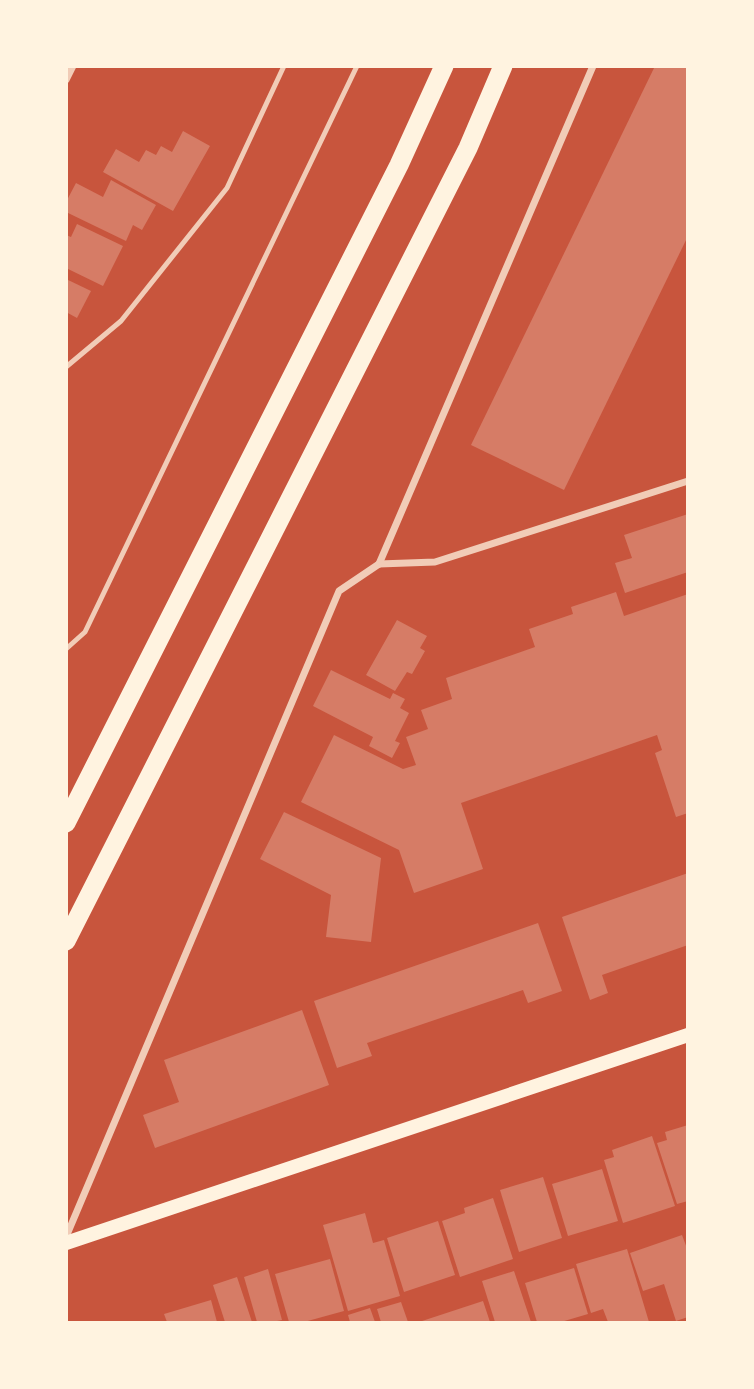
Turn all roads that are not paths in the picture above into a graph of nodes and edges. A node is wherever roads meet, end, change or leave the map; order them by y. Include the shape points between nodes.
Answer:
1 (73, 66) edge
2 (284, 66) edge
3 (357, 66) edge
4 (444, 66) edge
5 (503, 66) edge
6 (593, 66) edge
7 (66, 80) edge
8 (66, 367) edge
9 (688, 481) edge
10 (379, 564) junction
11 (66, 649) edge
12 (66, 823) edge
13 (66, 941) edge
14 (688, 1035) edge
15 (66, 1237) edge
16 (66, 1243) edge

1 - 7 street
2 - 8 lane via 227,188 121,321
3 - 11 lane via 85,632
4 - 12 highway via 399,165
5 - 13 highway via 468,148
6 - 10 street
9 - 10 street via 435,562
10 - 15 street via 339,590
14 - 16 main road

